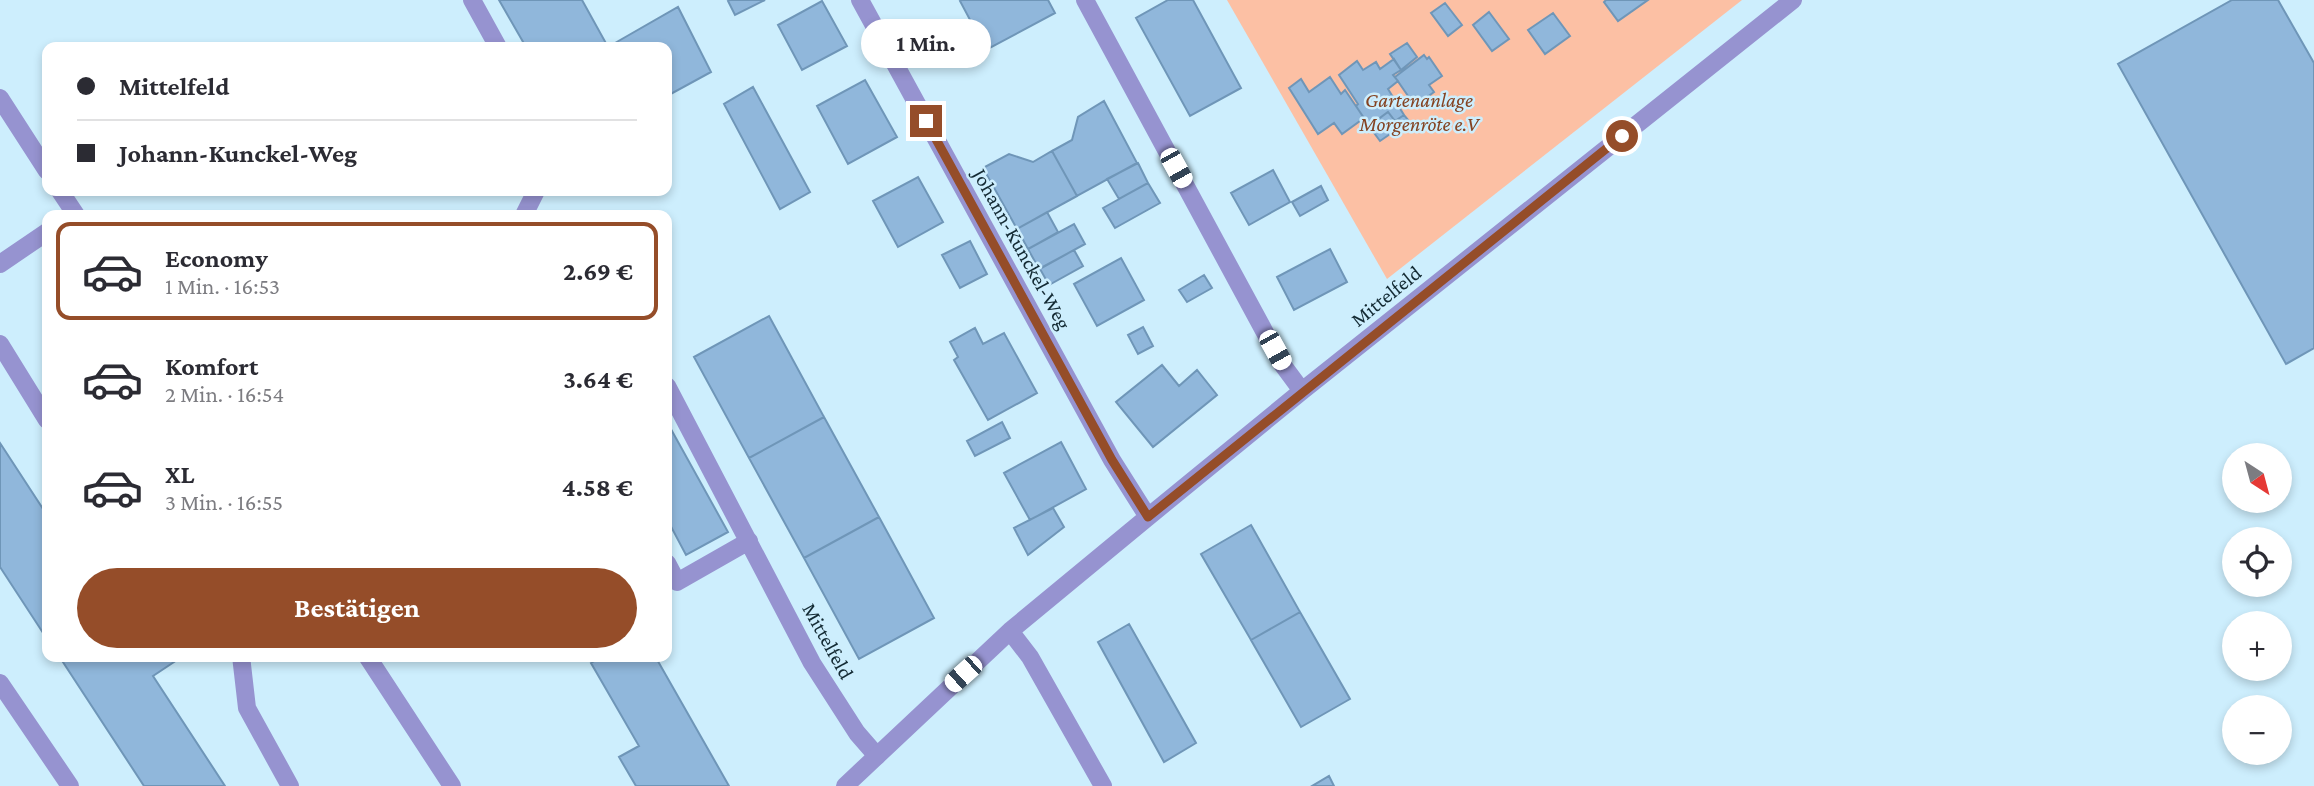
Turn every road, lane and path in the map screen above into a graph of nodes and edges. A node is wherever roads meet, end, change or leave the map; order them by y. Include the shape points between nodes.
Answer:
1 (472, 0) edge
2 (860, 0) edge
3 (1085, 0) edge
4 (1793, 0) edge
5 (495, 42) edge
6 (0, 98) edge
7 (42, 163) edge
8 (42, 235) edge
9 (0, 264) edge
10 (0, 344) edge
11 (1303, 391) junction
12 (672, 395) edge
13 (42, 412) edge
14 (1148, 517) junction
15 (749, 541) junction
16 (672, 573) edge
17 (1010, 631) junction
18 (242, 662) edge
19 (371, 662) edge
20 (0, 683) edge
21 (877, 756) junction
22 (69, 786) edge
23 (290, 786) edge
24 (452, 786) edge
25 (845, 786) edge
26 (1103, 786) edge

1 - 5 street
2 - 14 street, Johann-Kunckel-Weg via 1112,460
3 - 11 street via 1282,364
4 - 11 street, Mittelfeld
6 - 7 street
8 - 9 street
10 - 13 street
11 - 14 street, Mittelfeld
12 - 15 street, Mittelfeld
14 - 17 street, Mittelfeld
15 - 16 street via 677,582
15 - 21 street, Mittelfeld via 812,663
17 - 21 street, Mittelfeld
17 - 26 street via 1030,657
18 - 23 street via 247,708
19 - 24 street
20 - 22 street
21 - 25 street, Mittelfeld

